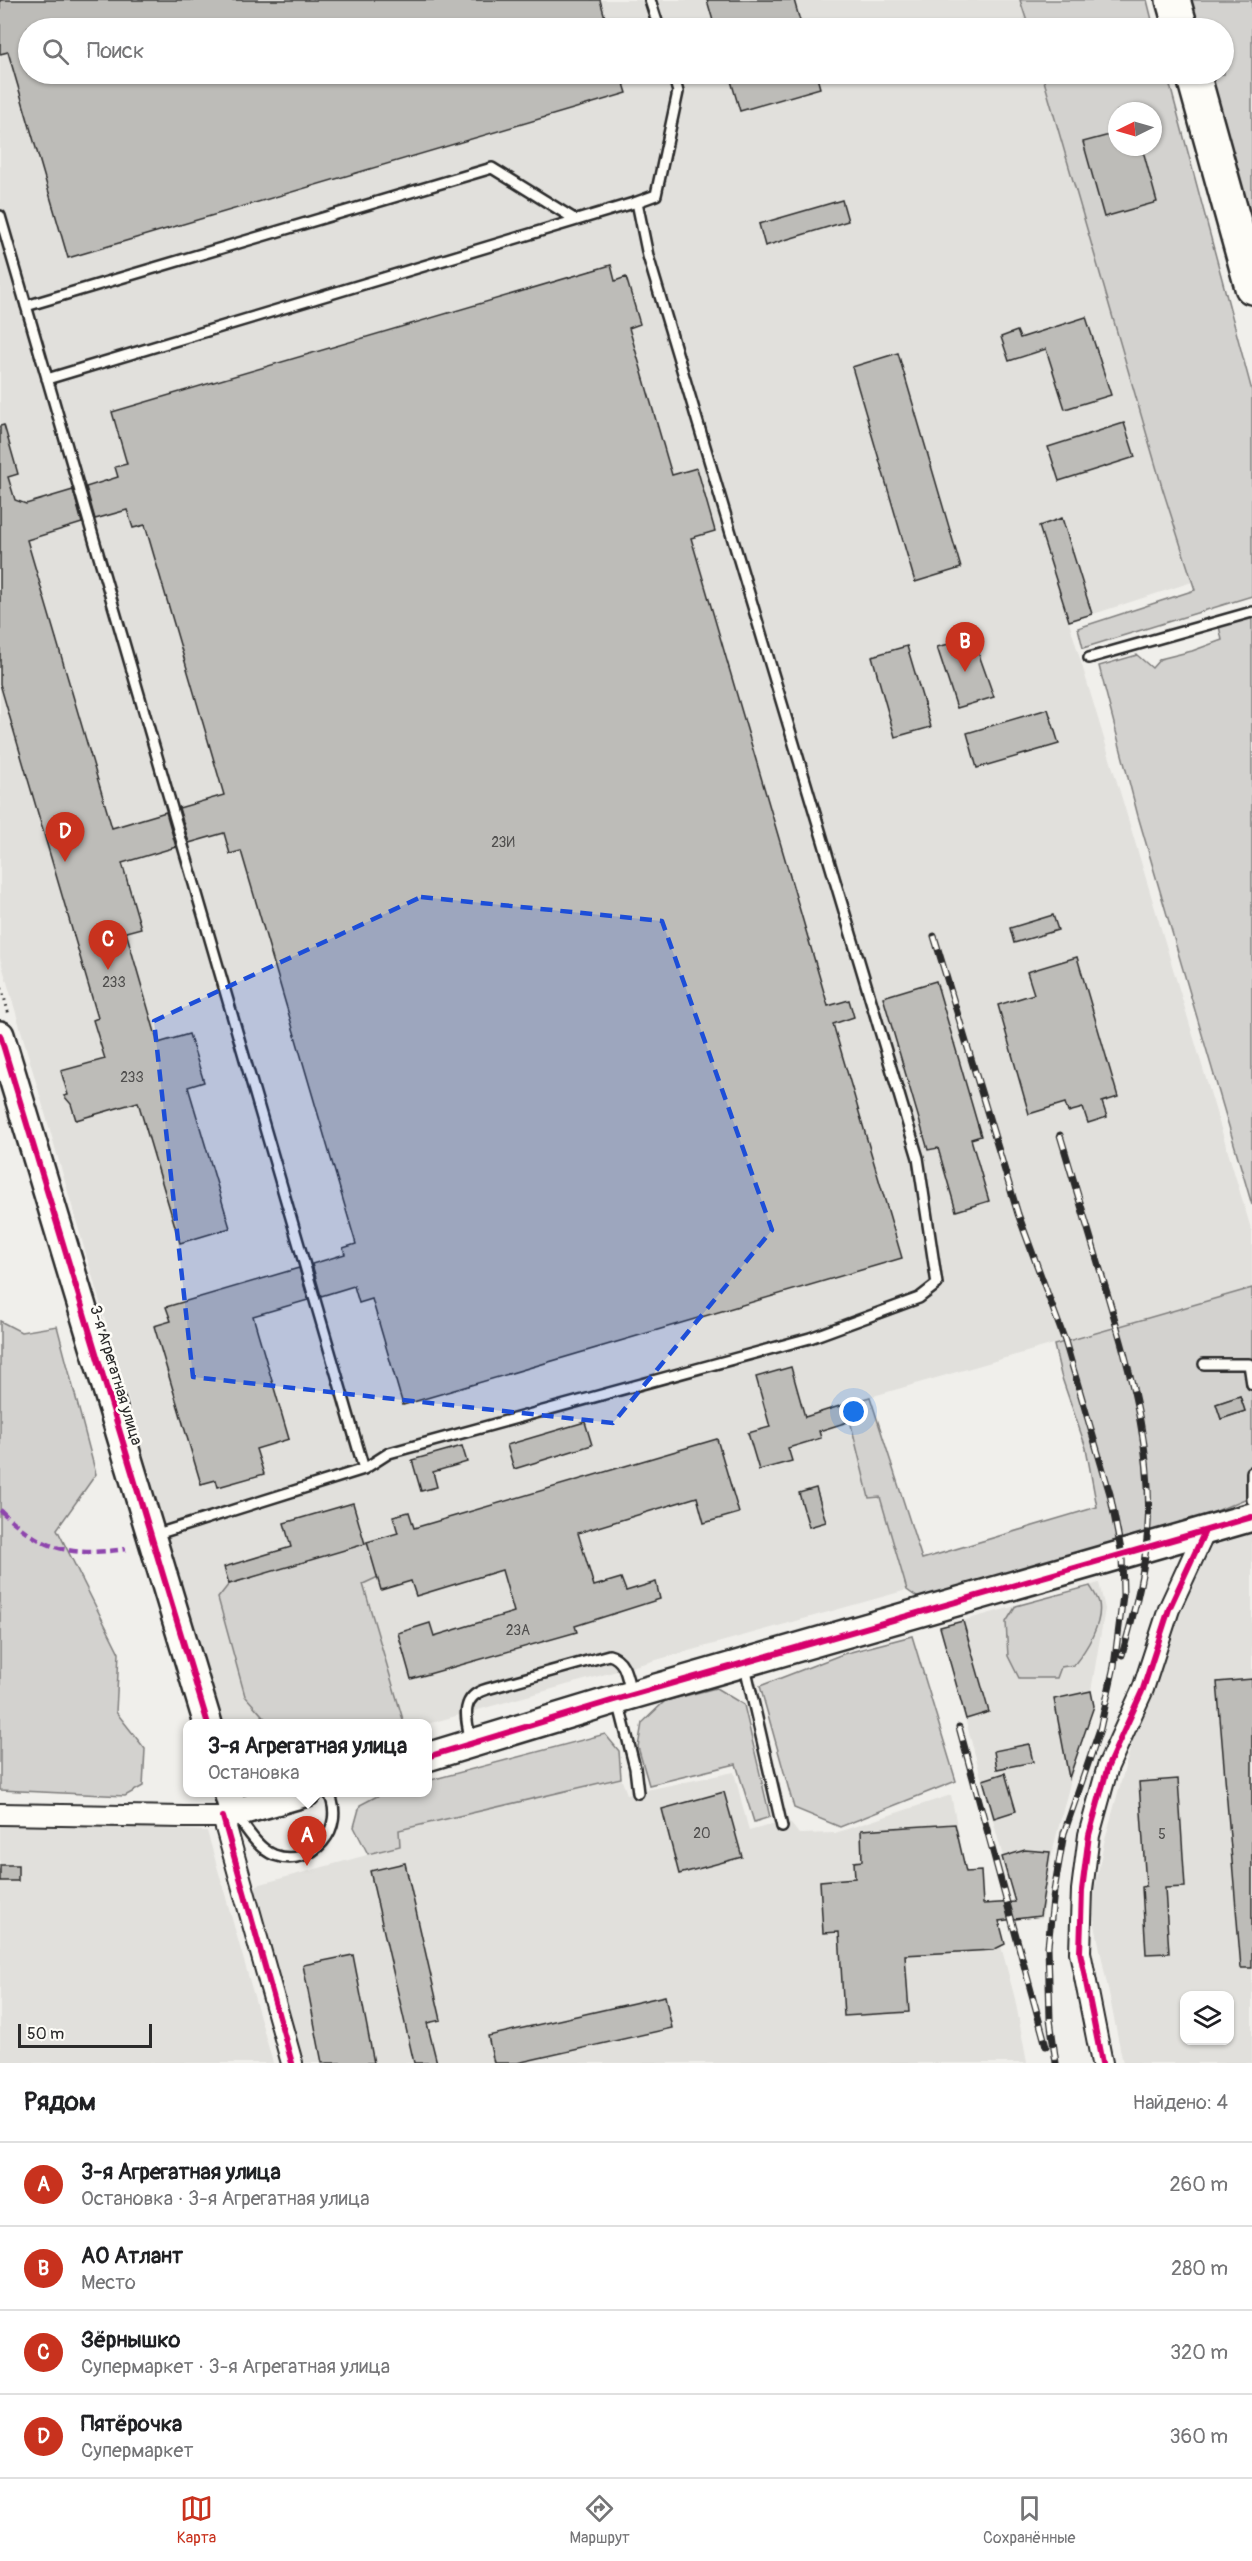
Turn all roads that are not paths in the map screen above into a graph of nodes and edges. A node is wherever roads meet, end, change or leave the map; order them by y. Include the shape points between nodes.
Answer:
1 (651, 0) edge
2 (1173, 0) edge
3 (656, 18) edge
4 (1178, 18) edge
5 (676, 84) edge
6 (1196, 84) edge
7 (637, 202) junction
8 (0, 216) edge
9 (576, 220) junction
10 (1252, 287) edge
11 (26, 306) junction
12 (47, 379) junction
13 (1252, 612) edge
14 (1089, 658) dead end
15 (0, 1035) edge
16 (1204, 1364) dead end
17 (1252, 1384) edge
18 (364, 1469) junction
19 (1252, 1472) edge
20 (1252, 1500) edge
21 (1252, 1517) edge
22 (1205, 1531) junction
23 (152, 1536) junction
24 (744, 1663) junction
25 (625, 1697) junction
26 (207, 1719) edge
27 (472, 1743) junction
28 (432, 1755) edge
29 (638, 1793) dead end
30 (281, 1797) edge
31 (329, 1797) edge
32 (228, 1807) edge
33 (0, 1814) edge
34 (782, 1827) dead end
35 (292, 2063) edge
36 (1102, 2063) edge

1 - 3 lane
2 - 4 highway
5 - 7 lane via 678,92 656,195
6 - 10 highway
7 - 9 lane
7 - 18 lane via 655,279 918,1158 937,1284 919,1298 810,1338 389,1453
8 - 11 lane
9 - 11 lane via 492,168
9 - 12 lane
11 - 12 lane
12 - 18 lane
13 - 14 lane
15 - 23 street, 3-я Агрегатная улица
16 - 17 lane via 1249,1364
18 - 23 lane
19 - 20 lane
21 - 22 street
22 - 24 street
22 - 36 street via 1169,1609 1143,1689 1108,1766 1089,1835 1080,1952
23 - 26 street, 3-я Агрегатная улица
24 - 25 street
24 - 34 lane
25 - 27 street
25 - 27 lane via 622,1663 609,1655 478,1692 466,1711
25 - 29 lane
27 - 28 street
30 - 32 street
31 - 32 lane via 334,1813 326,1840 302,1856 280,1856 261,1847
32 - 33 street
32 - 35 street

